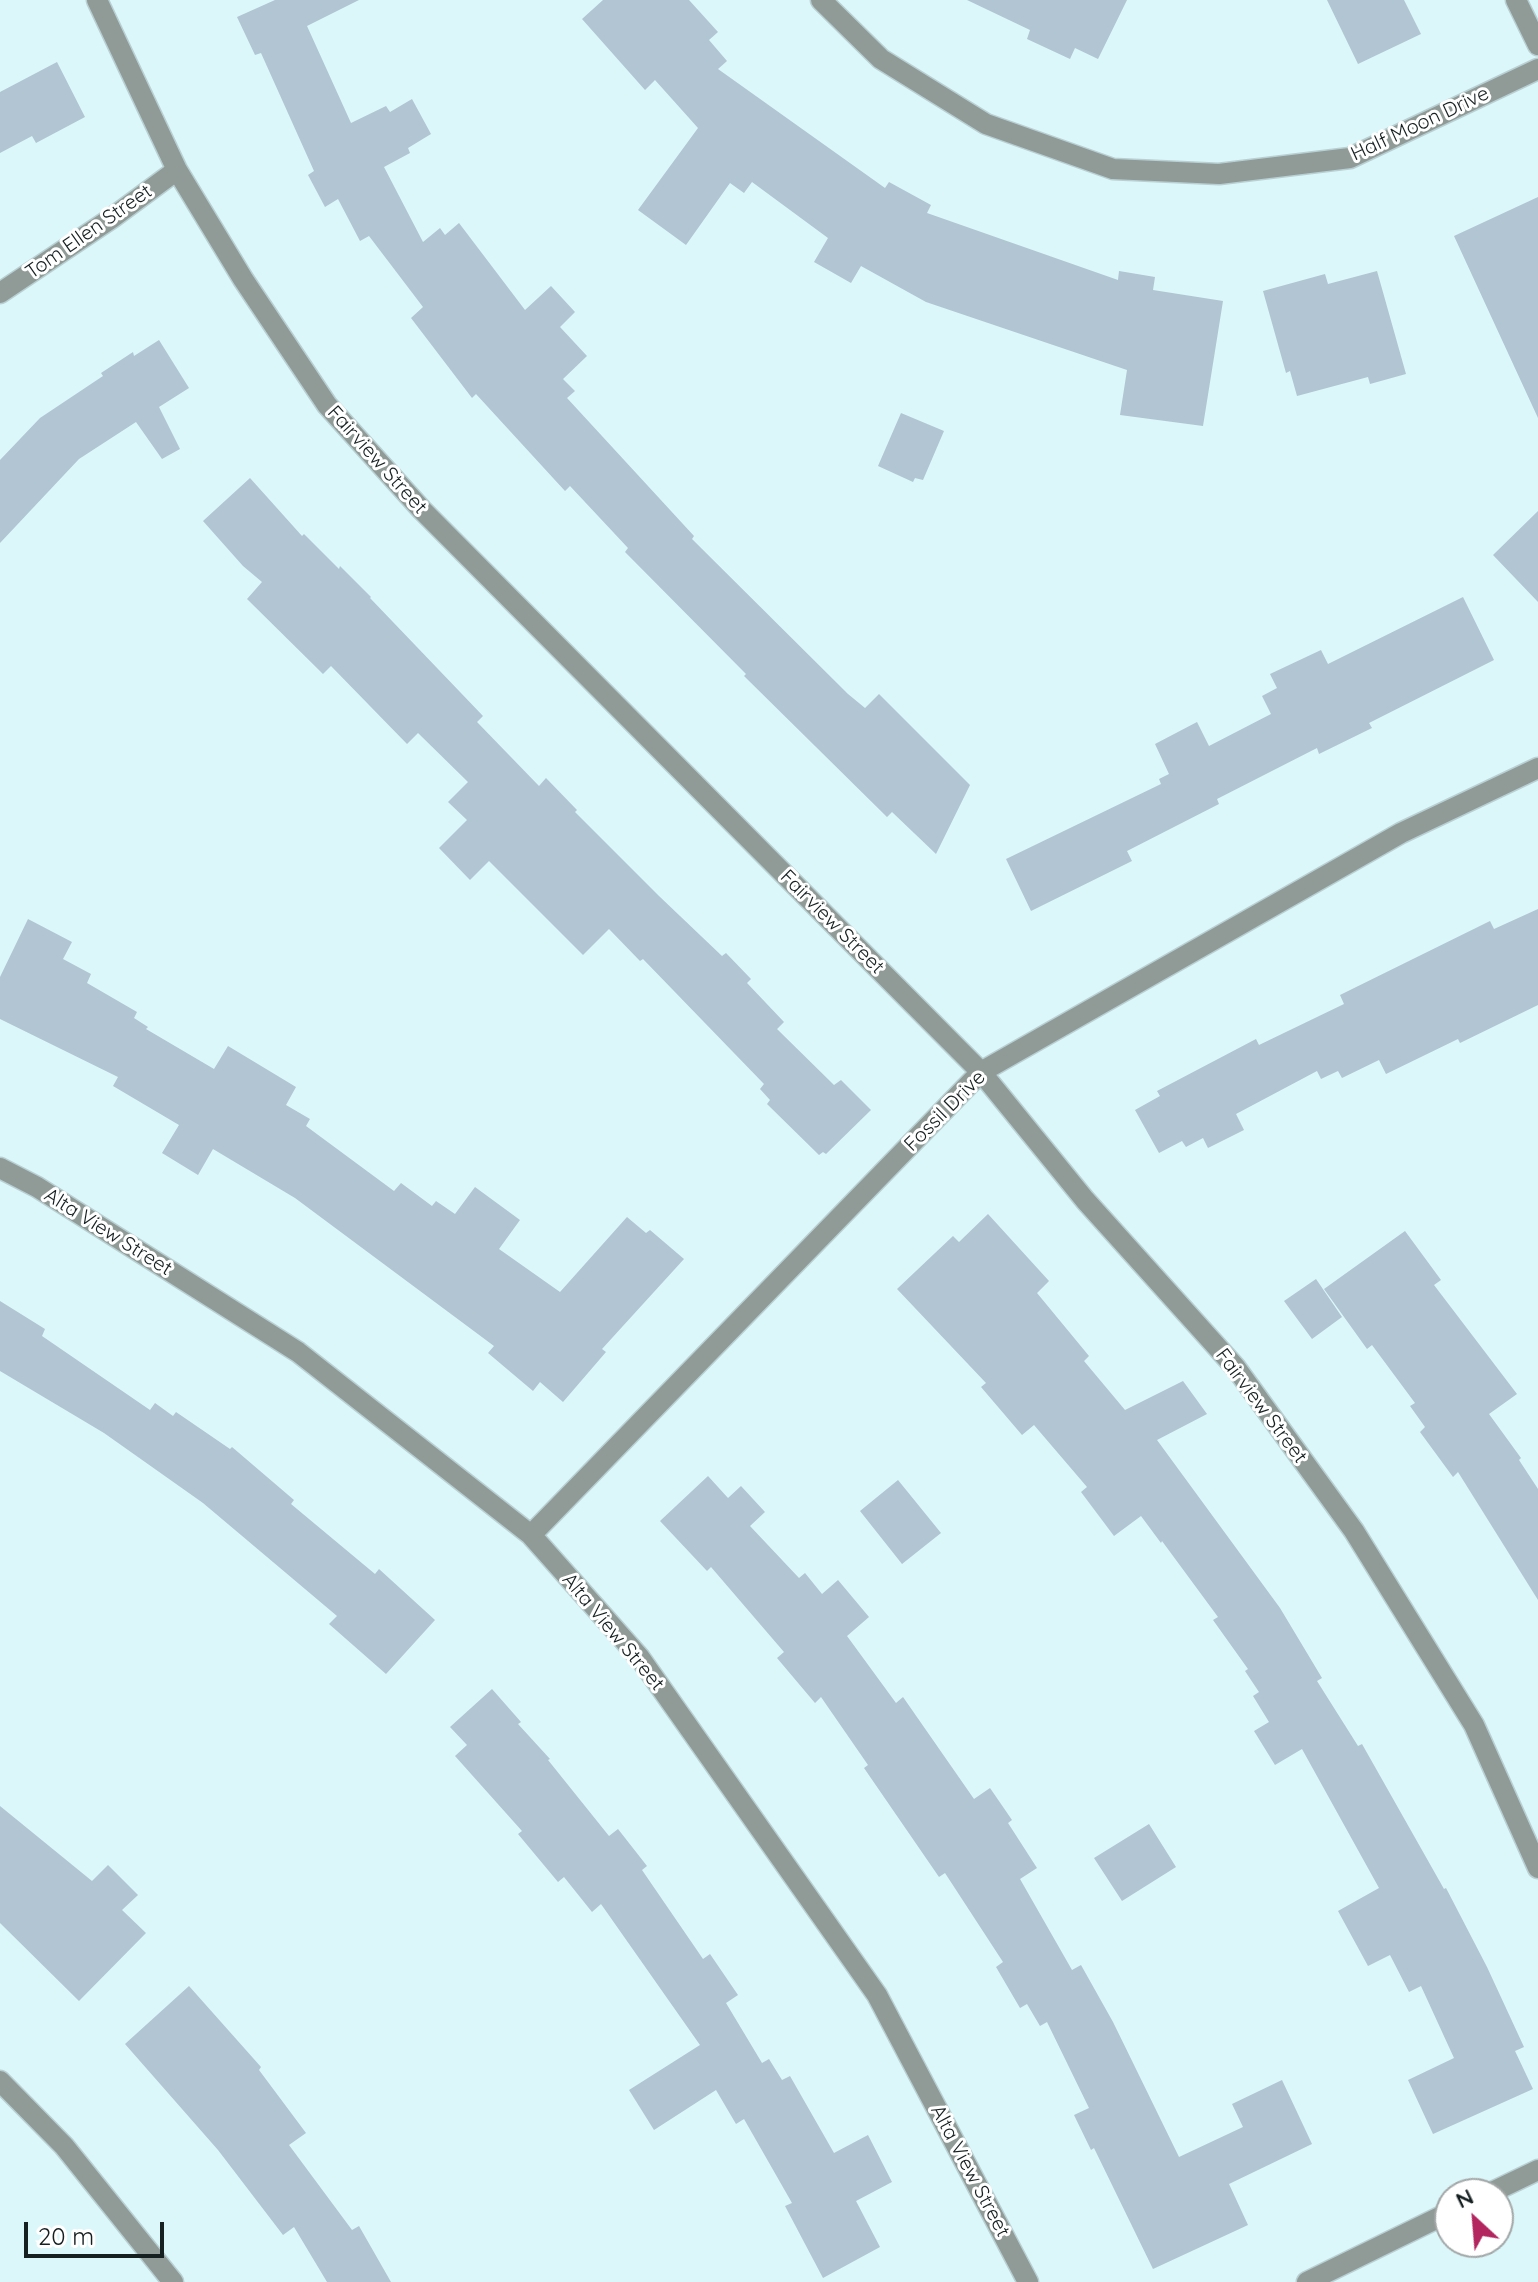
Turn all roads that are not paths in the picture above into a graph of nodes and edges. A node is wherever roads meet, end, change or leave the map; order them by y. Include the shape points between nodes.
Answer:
1 (97, 0) edge
2 (821, 0) edge
3 (1516, 0) edge
4 (1538, 45) edge
5 (1538, 69) edge
6 (177, 170) junction
7 (0, 293) edge
8 (1538, 768) edge
9 (981, 1072) junction
10 (0, 1168) edge
11 (531, 1535) junction
12 (1538, 1868) edge
13 (0, 2081) edge
14 (1538, 2170) edge
15 (1514, 2182) edge
16 (1434, 2220) edge
17 (173, 2282) edge
18 (1028, 2282) edge
19 (1307, 2282) edge

1 - 6 street, Fairview Street
2 - 5 street, Half Moon Drive via 881,59 986,124 1113,169 1219,174 1350,158
3 - 4 street
6 - 7 street, Tom Ellen Street
6 - 9 street, Fairview Street via 327,405 422,510
8 - 9 street, Fossil Drive via 1401,833
9 - 11 street, Fossil Drive
9 - 12 street, Fairview Street via 1085,1200 1236,1368 1354,1531 1474,1725
10 - 11 street, Alta View Street via 298,1352
11 - 18 street, Alta View Street via 640,1658 877,1995
13 - 17 street via 64,2146
14 - 15 street
16 - 19 street

